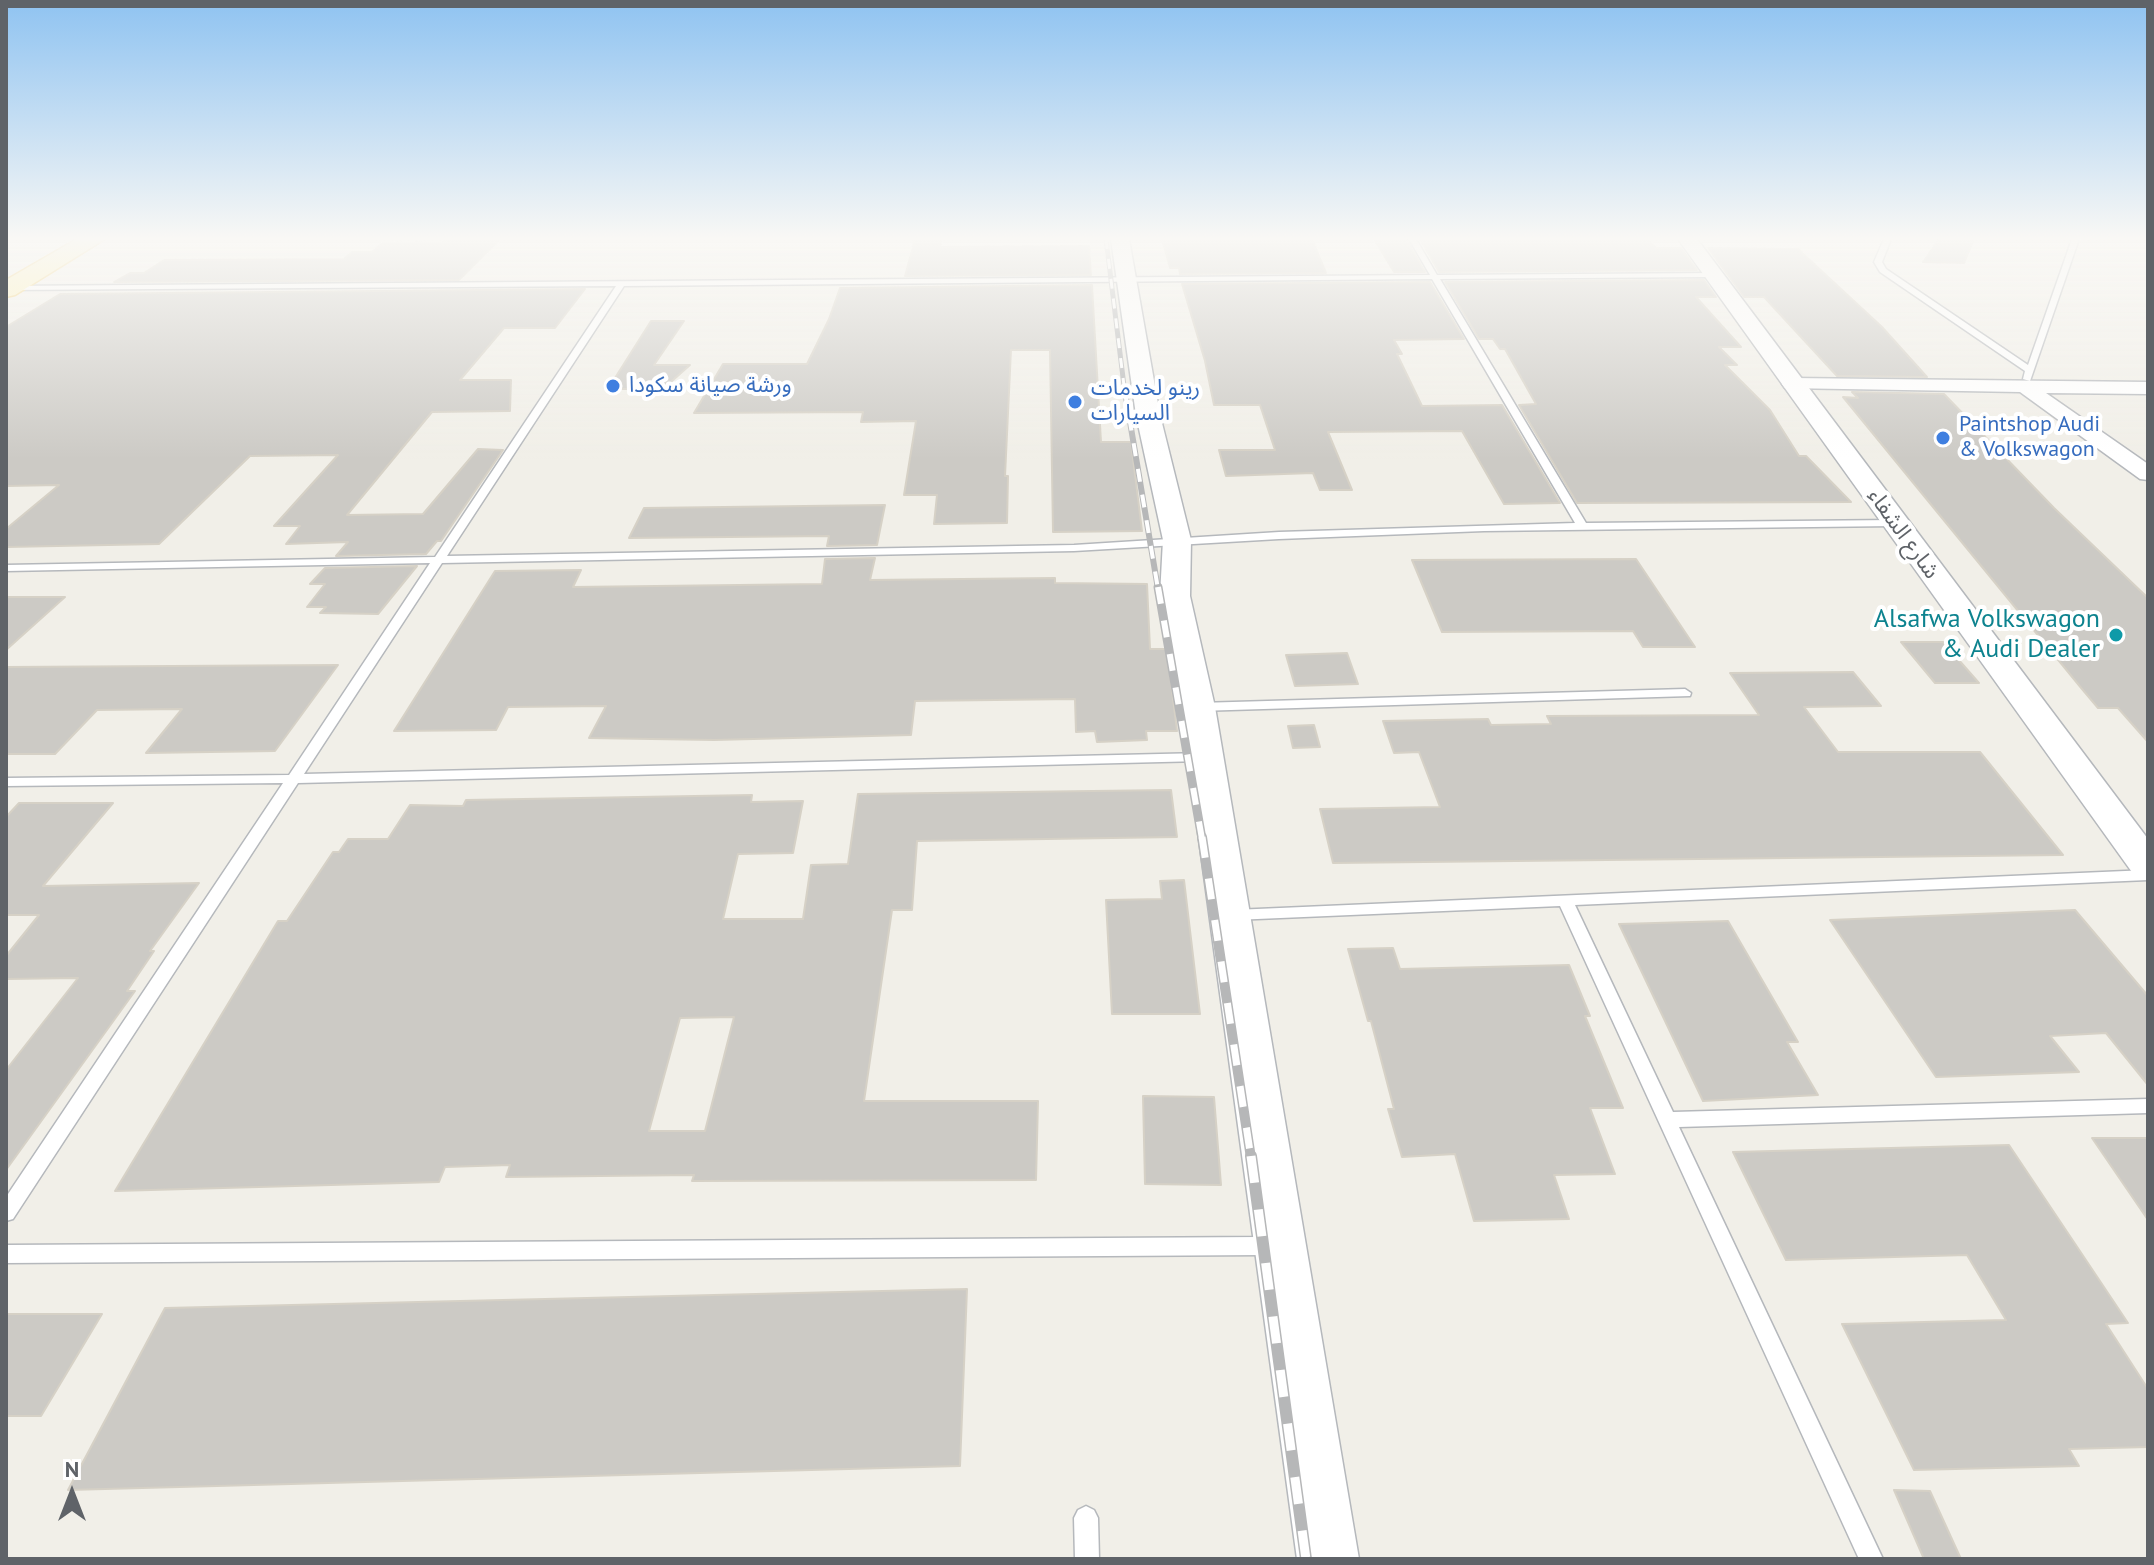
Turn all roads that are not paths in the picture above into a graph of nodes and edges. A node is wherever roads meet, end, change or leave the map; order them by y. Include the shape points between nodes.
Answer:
1 (602, 312) edge
2 (1132, 312) edge
3 (1454, 312) edge
4 (1741, 312) edge
5 (1937, 312) edge
6 (2050, 312) edge
7 (2027, 378) junction
8 (1792, 384) junction
9 (2148, 388) edge
10 (2148, 474) edge
11 (1895, 523) junction
12 (1581, 524) junction
13 (1177, 540) junction
14 (438, 561) junction
15 (6, 568) edge
16 (1685, 693) dead end
17 (1198, 707) junction
18 (1203, 757) junction
19 (294, 779) junction
20 (6, 782) edge
21 (2148, 866) edge
22 (2148, 875) edge
23 (1565, 901) junction
24 (1229, 915) junction
25 (2148, 1106) edge
26 (1667, 1120) junction
27 (6, 1213) edge
28 (1278, 1225) junction
29 (6, 1254) edge
30 (1086, 1518) dead end
31 (1087, 1559) edge
32 (1328, 1559) edge
33 (1871, 1559) edge

1 - 14 lane
2 - 13 street via 1148,415
3 - 12 lane
4 - 8 street, شارع الشفاء
5 - 7 lane
6 - 7 lane
7 - 8 street
7 - 9 street
7 - 10 street
8 - 11 street, شارع الشفاء
11 - 12 lane
11 - 21 street, شارع الشفاء
12 - 13 lane
13 - 14 lane via 1074,548
13 - 17 street via 1175,596
14 - 15 lane
14 - 19 lane
16 - 17 lane
17 - 18 street
18 - 19 lane
18 - 24 street
19 - 20 lane
19 - 27 lane
22 - 23 lane
23 - 24 lane
23 - 26 lane
24 - 28 street
25 - 26 lane
26 - 33 lane
28 - 29 lane via 1264,1246
28 - 32 street
30 - 31 lane

